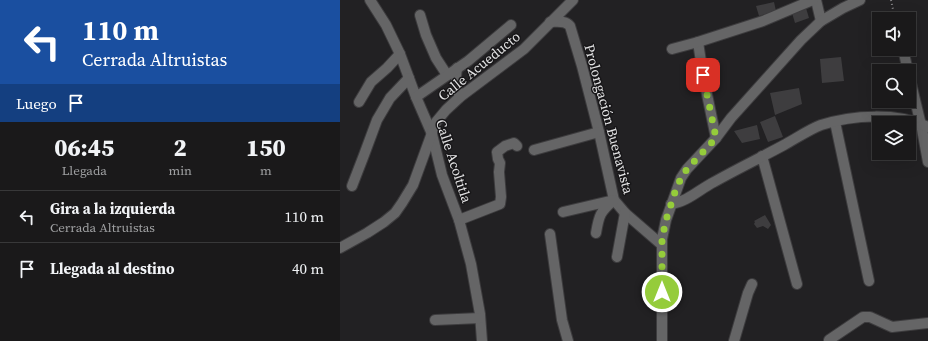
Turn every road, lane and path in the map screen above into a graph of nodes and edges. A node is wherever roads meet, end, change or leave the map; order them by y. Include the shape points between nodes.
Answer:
1 (370, 0) edge
2 (573, 0) edge
3 (815, 0) edge
4 (860, 0) edge
5 (891, 0) edge
6 (894, 12) edge
7 (420, 15) dead end
8 (821, 21) junction
9 (550, 22) junction
10 (510, 25) dead end
11 (698, 42) junction
12 (672, 49) dead end
13 (400, 54) junction
14 (457, 68) junction
15 (447, 75) junction
16 (409, 78) junction
17 (416, 97) junction
18 (460, 97) junction
19 (916, 98) edge
20 (359, 102) dead end
21 (835, 122) junction
22 (924, 125) edge
23 (600, 132) junction
24 (432, 134) junction
25 (716, 138) junction
26 (516, 146) dead end
27 (534, 150) dead end
28 (762, 156) junction
29 (928, 162) edge
30 (352, 186) dead end
31 (614, 200) junction
32 (671, 204) junction
33 (563, 212) dead end
34 (625, 213) junction
35 (459, 220) junction
36 (596, 233) dead end
37 (550, 234) dead end
38 (662, 244) junction
39 (340, 248) edge
40 (617, 257) dead end
41 (869, 281) dead end
42 (752, 284) dead end
43 (797, 284) dead end
44 (480, 318) junction
45 (435, 320) dead end
46 (928, 323) edge
47 (662, 337) edge
48 (829, 340) edge
49 (482, 341) edge
50 (568, 341) edge
51 (653, 341) edge
52 (734, 341) edge

1 - 13 street, Calle Acoltitla
2 - 9 street, Calle Acueducto
3 - 8 street
3 - 11 street via 763,21
4 - 8 street
5 - 6 path
7 - 15 street via 436,58
8 - 25 street via 731,118
9 - 18 street, Calle Acueducto via 524,49
9 - 23 street, Prolongación Buenavista via 564,22 570,26
10 - 14 street
11 - 12 street
11 - 25 street
13 - 16 street, Calle Acoltitla
13 - 20 street via 371,82
14 - 15 street
14 - 18 street via 455,77
15 - 17 street
16 - 17 street, Calle Acoltitla
16 - 30 street via 390,98 377,120
17 - 24 street, Calle Acoltitla
18 - 24 street, Calle Acueducto via 436,122
19 - 22 street
21 - 22 street via 885,116
21 - 28 street via 820,126
21 - 41 street
22 - 29 street
23 - 27 street
23 - 31 street, Prolongación Buenavista
24 - 35 street, Calle Acoltitla via 442,175
24 - 39 street, Calle Acueducto via 413,185 395,213
25 - 32 street via 687,169
26 - 35 street via 514,143 510,144 497,152 500,163 500,204
28 - 32 street via 681,201
28 - 43 street
31 - 33 street
31 - 34 street, Prolongación Buenavista
31 - 36 street via 598,218
32 - 38 street
34 - 38 street, Prolongación Buenavista
34 - 40 street
35 - 44 street, Calle Acoltitla via 471,264
37 - 50 street via 562,320
38 - 47 street
42 - 52 street
44 - 45 street
44 - 49 street, Calle Acoltitla
46 - 48 street via 892,326 870,317 863,317
47 - 51 street

